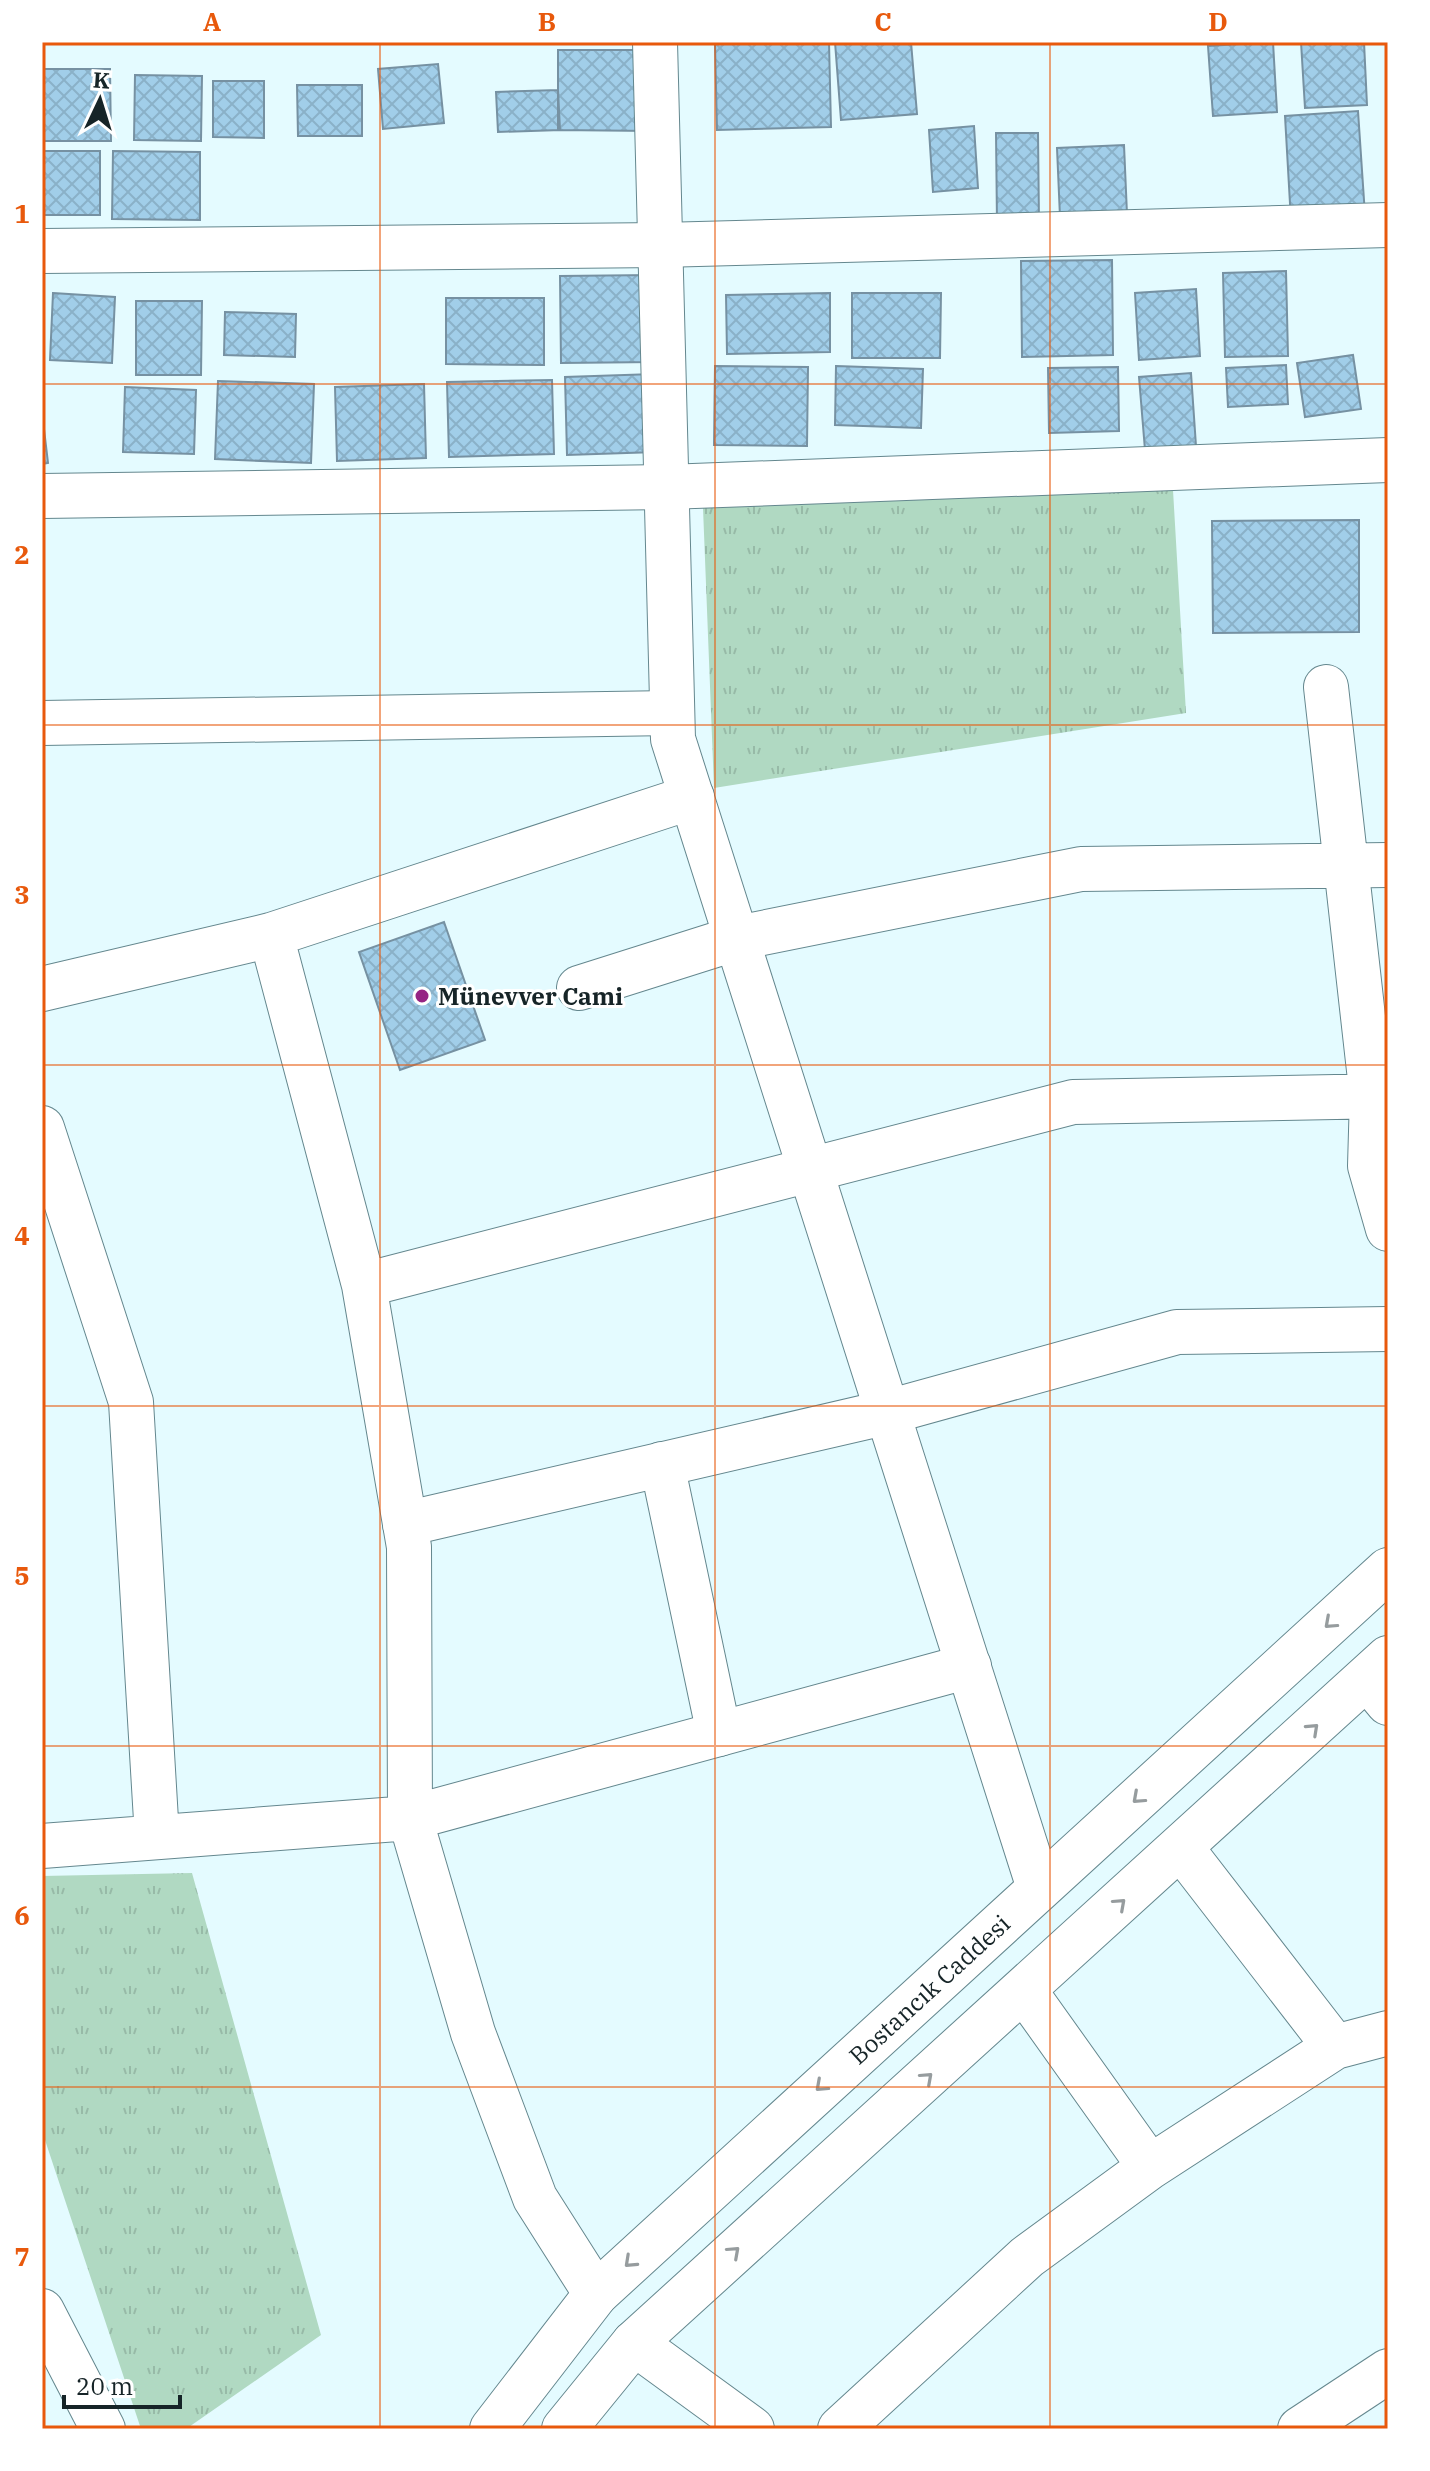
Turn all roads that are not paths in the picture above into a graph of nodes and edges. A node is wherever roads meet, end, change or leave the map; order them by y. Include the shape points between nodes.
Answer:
1 (655, 42) edge
2 (1388, 225) edge
3 (661, 245) junction
4 (42, 251) edge
5 (1388, 460) edge
6 (667, 487) junction
7 (42, 496) edge
8 (1326, 687) dead end
9 (672, 713) junction
10 (42, 723) edge
11 (692, 797) junction
12 (1367, 865) edge
13 (271, 935) junction
14 (737, 938) junction
15 (579, 988) dead end
16 (42, 989) edge
17 (1380, 1096) edge
18 (42, 1128) edge
19 (811, 1172) junction
20 (1388, 1229) edge
21 (364, 1285) junction
22 (1388, 1329) edge
23 (888, 1412) junction
24 (662, 1464) junction
25 (405, 1524) junction
26 (1388, 1570) edge
27 (969, 1666) junction
28 (1381, 1680) edge
29 (719, 1734) junction
30 (410, 1818) junction
31 (157, 1837) junction
32 (42, 1846) edge
33 (1182, 1849) junction
34 (1039, 1888) junction
35 (1024, 1990) junction
36 (1388, 2033) edge
37 (1335, 2047) junction
38 (1150, 2167) junction
39 (596, 2294) junction
40 (42, 2311) edge
41 (634, 2343) junction
42 (1388, 2371) edge
43 (103, 2429) edge
44 (492, 2429) edge
45 (564, 2429) edge
46 (752, 2429) edge
47 (840, 2429) edge
48 (1300, 2429) edge

1 - 3 street
2 - 3 street
3 - 4 street
3 - 6 street
5 - 6 street
6 - 7 street
6 - 9 street
8 - 12 street
9 - 10 street
9 - 11 street via 673,739
11 - 13 street
11 - 14 street
12 - 14 street via 1081,869
12 - 17 street
13 - 16 street
13 - 21 street
14 - 15 street
14 - 19 street
17 - 19 street via 1073,1102
17 - 20 street via 1370,1166
18 - 31 street via 131,1402
19 - 21 street
19 - 23 street
21 - 25 street
22 - 23 street via 1177,1332
23 - 24 street
23 - 27 street
24 - 25 street
24 - 29 street
25 - 30 street
26 -> 34 street, Bostancık Caddesi
27 - 29 street
27 - 34 street
33 -> 28 street
29 - 30 street
30 - 31 street
30 - 39 street via 473,2033 535,2198
31 - 32 street
35 -> 33 street
33 - 37 street
34 -> 39 street, Bostancık Caddesi
35 - 38 street
41 -> 35 street
36 - 37 street
37 - 38 street
38 - 47 street via 1027,2257
39 - 44 street, Bostancık Caddesi
40 - 43 street
41 - 45 street
41 - 46 street
42 - 48 street

